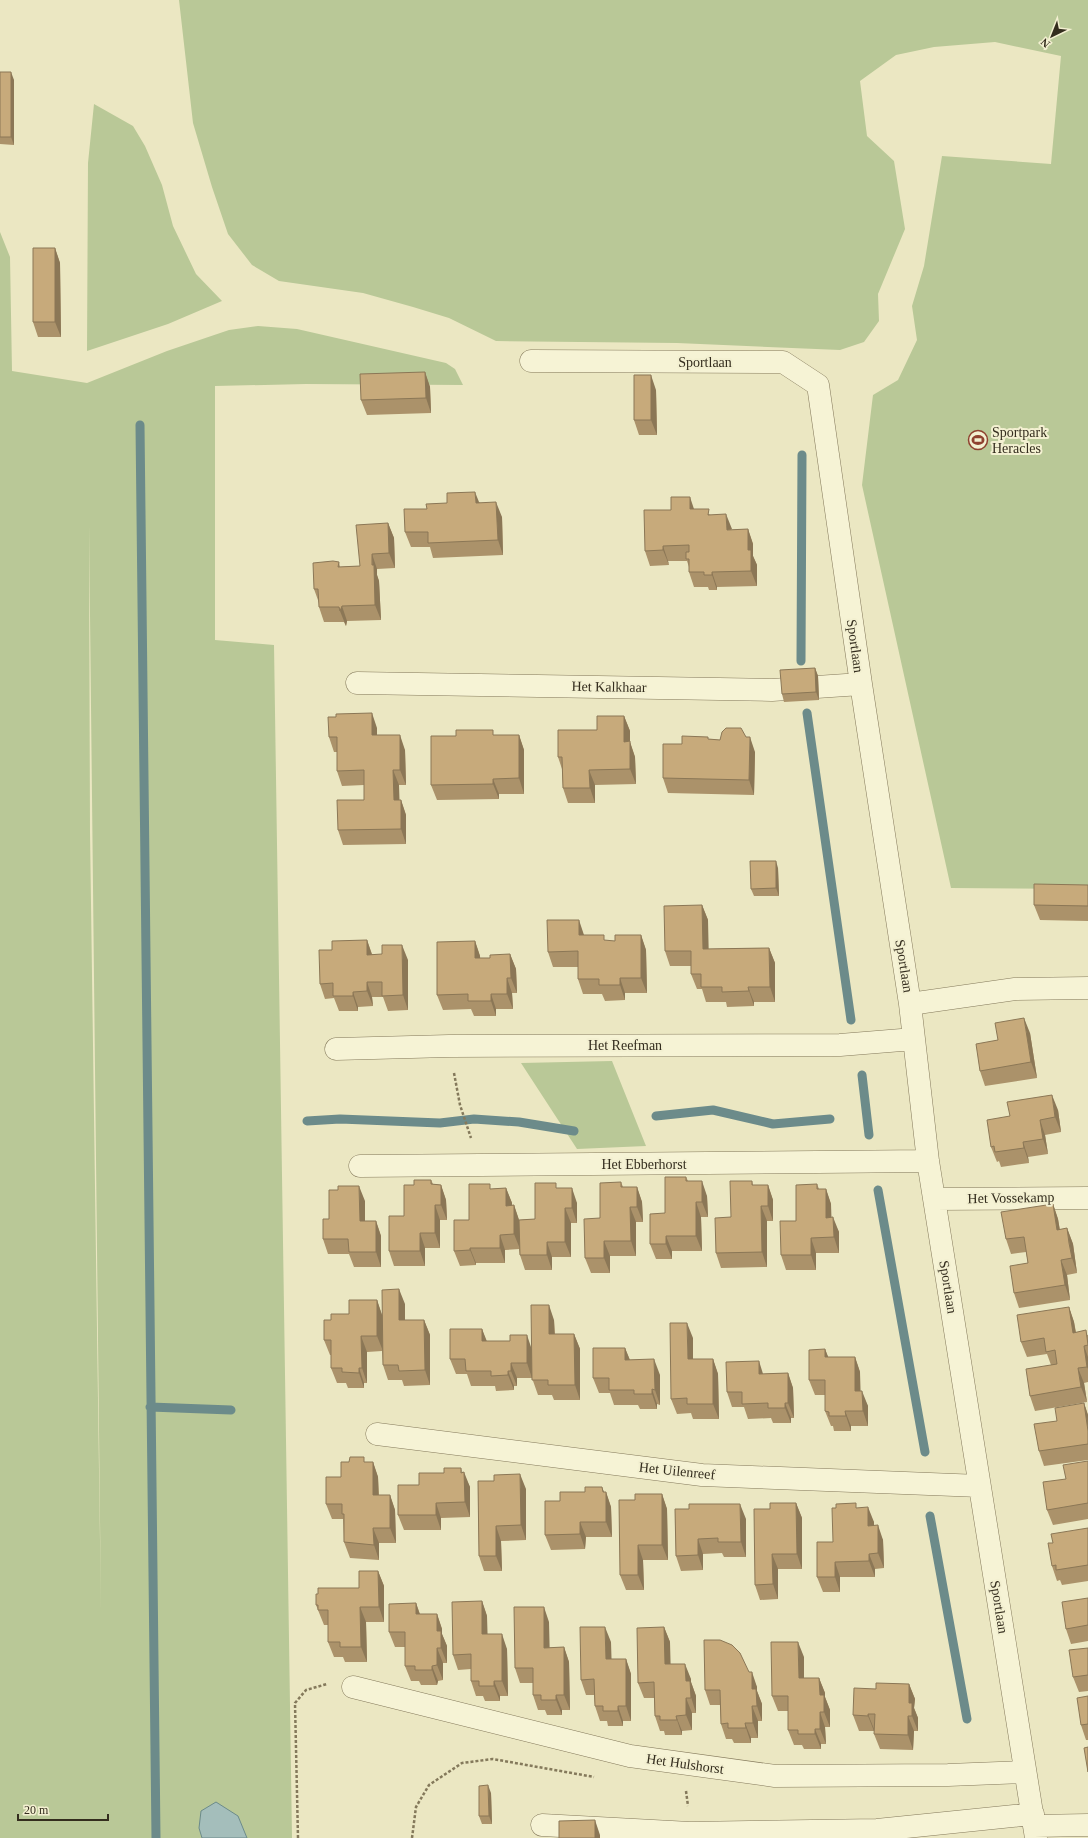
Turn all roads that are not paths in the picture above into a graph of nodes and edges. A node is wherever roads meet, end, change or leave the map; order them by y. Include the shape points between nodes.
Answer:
1 (531, 361) dead end
2 (357, 683) dead end
3 (860, 684) junction
4 (1088, 988) edge
5 (910, 1004) junction
6 (914, 1039) junction
7 (336, 1049) dead end
8 (928, 1161) junction
9 (360, 1166) dead end
10 (1088, 1198) edge
11 (934, 1199) junction
12 (377, 1434) dead end
13 (980, 1486) junction
14 (353, 1687) road end
15 (1025, 1772) junction
16 (542, 1825) dead end
17 (1088, 1825) edge
18 (1034, 1826) edge
19 (637, 1833) edge

1 - 3 street, Sportlaan via 783,362 818,385
2 - 3 street, Het Kalkhaar via 772,690
3 - 5 street, Sportlaan
4 - 5 street via 1015,989
5 - 6 street, Sportlaan
6 - 7 street, Het Reefman via 840,1045 449,1046
6 - 8 street, Sportlaan
8 - 9 street, Het Ebberhorst
8 - 11 street, Sportlaan
10 - 11 street, Het Vossekamp
11 - 13 street, Sportlaan
12 - 13 street, Het Uilenreef via 702,1475
13 - 15 street, Sportlaan
14 - 15 street, Het Hulshorst via 630,1756 775,1776
15 - 18 street, Sportlaan
16 - 19 street
17 - 18 street
18 - 19 street

